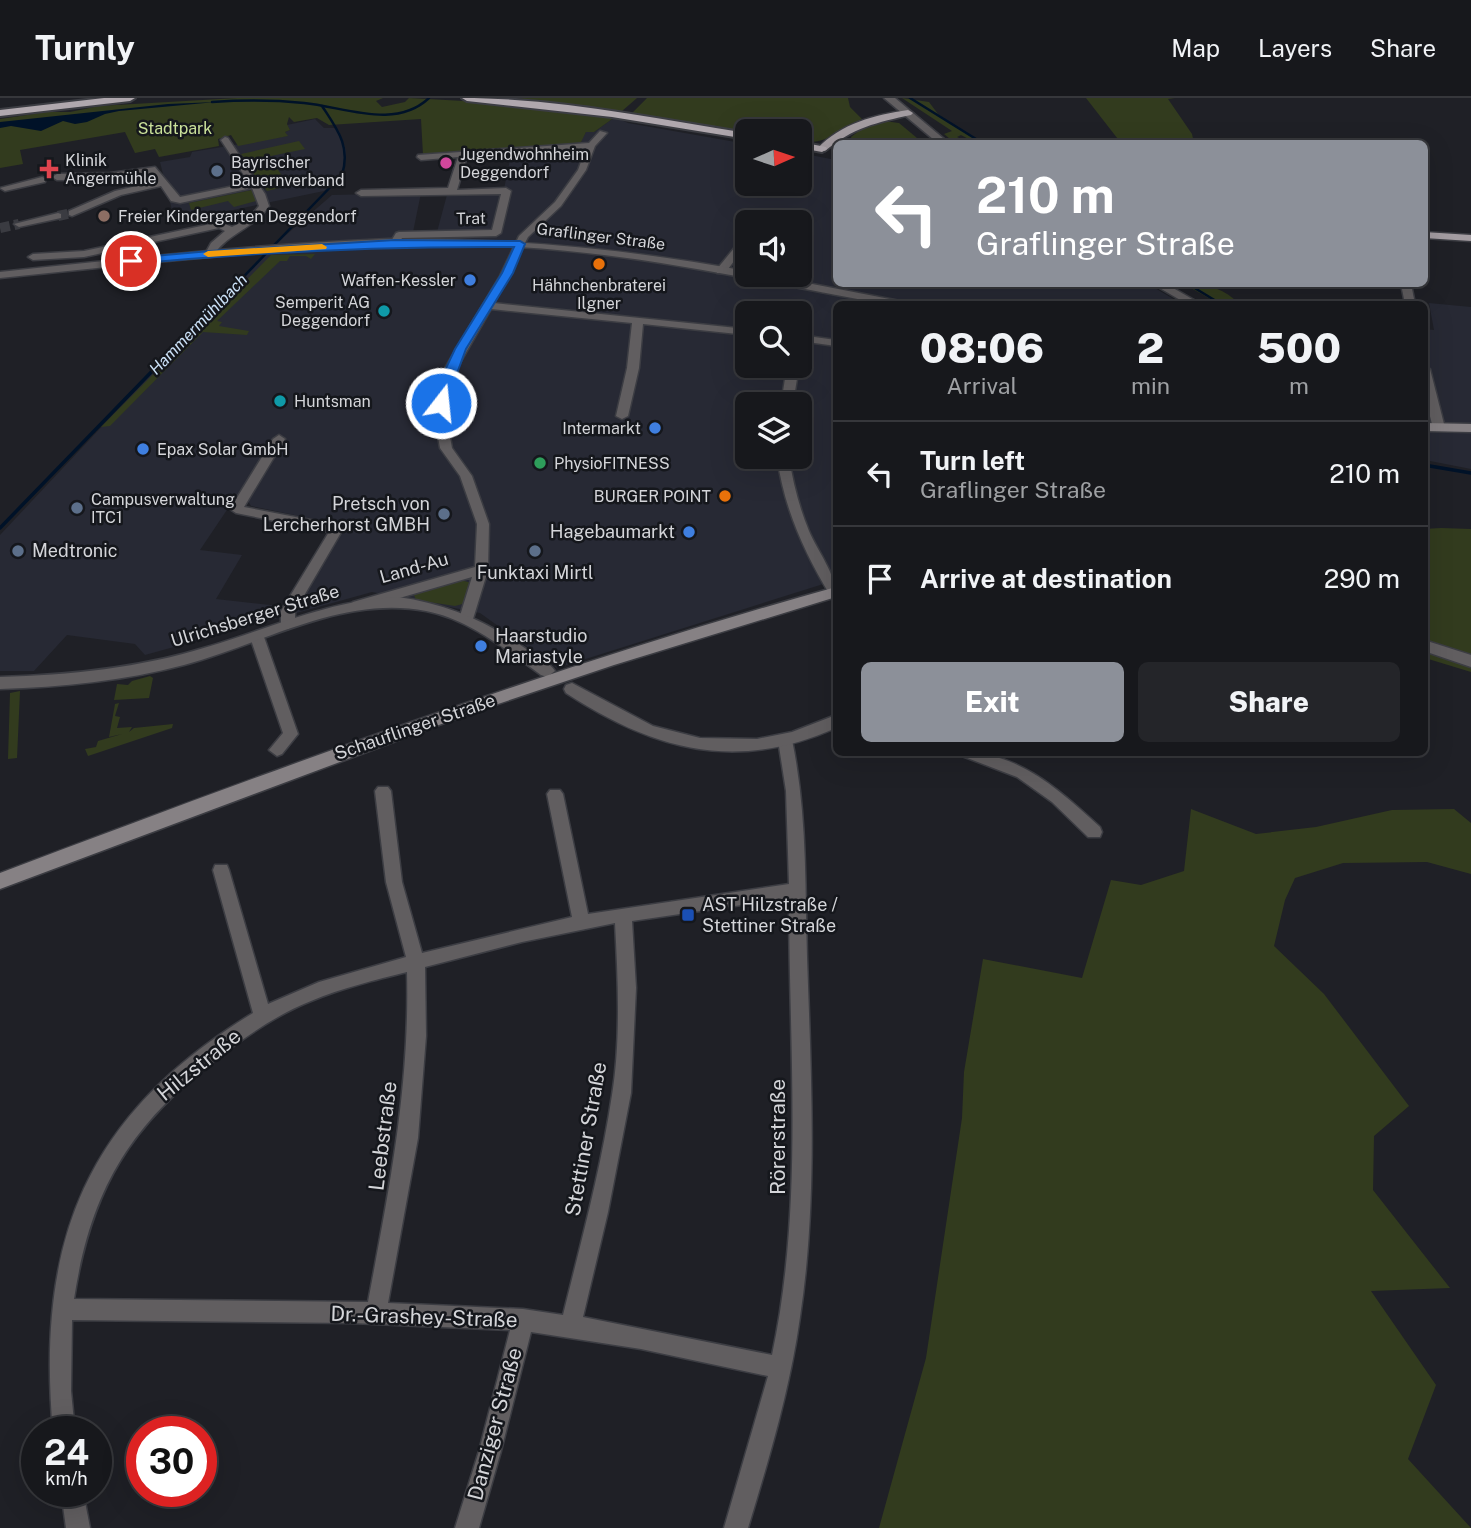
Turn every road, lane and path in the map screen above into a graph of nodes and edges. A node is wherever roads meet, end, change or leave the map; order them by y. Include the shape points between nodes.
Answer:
1 (130, 98) edge
2 (467, 98) edge
3 (889, 98) edge
4 (0, 113) edge
5 (908, 113) junction
6 (603, 133) dead end
7 (735, 134) edge
8 (844, 140) edge
9 (941, 140) edge
10 (225, 141) dead end
11 (591, 145) junction
12 (833, 146) edge
13 (833, 146) edge
14 (812, 147) edge
15 (822, 149) junction
16 (463, 155) junction
17 (421, 158) dead end
18 (57, 177) dead end
19 (42, 180) dead end
20 (163, 183) junction
21 (254, 185) junction
22 (5, 188) dead end
23 (361, 193) dead end
24 (451, 193) dead end
25 (72, 213) tunnel mouth
26 (58, 216) tunnel mouth
27 (19, 223) tunnel mouth
28 (232, 231) junction
29 (1428, 235) edge
30 (1471, 238) edge
31 (395, 243) junction
32 (520, 244) junction
33 (735, 253) edge
34 (210, 254) junction
35 (33, 257) dead end
36 (721, 271) junction
37 (0, 275) edge
38 (1164, 287) edge
39 (1172, 287) edge
40 (884, 301) edge
41 (1190, 301) edge
42 (1197, 301) edge
43 (486, 305) junction
44 (638, 320) junction
45 (735, 331) edge
46 (812, 340) edge
47 (833, 344) edge
48 (1428, 385) edge
49 (622, 416) dead end
50 (1428, 427) edge
51 (1439, 428) junction
52 (1471, 428) edge
53 (279, 439) dead end
54 (786, 469) edge
55 (481, 570) junction
56 (833, 587) edge
57 (833, 593) edge
58 (358, 604) junction
59 (466, 619) junction
60 (288, 624) junction
61 (257, 637) junction
62 (1428, 646) edge
63 (1471, 661) edge
64 (547, 671) dead end
65 (0, 682) edge
66 (572, 689) dead end
67 (833, 722) edge
68 (785, 740) junction
69 (277, 750) dead end
70 (977, 756) edge
71 (383, 791) dead end
72 (555, 794) dead end
73 (1094, 832) dead end
74 (220, 870) dead end
75 (0, 881) edge
76 (797, 890) junction
77 (622, 915) junction
78 (581, 922) junction
79 (416, 962) junction
80 (263, 1016) junction
81 (62, 1309) junction
82 (376, 1314) junction
83 (523, 1320) junction
84 (571, 1325) junction
85 (781, 1369) junction
86 (63, 1416) edge
87 (75, 1507) edge
88 (78, 1528) edge
89 (467, 1528) edge
90 (736, 1528) edge

1 - 4 highway
2 - 7 highway
3 - 5 street
5 - 8 main road via 863,121
5 - 9 street
6 - 11 street
10 - 21 street
11 - 16 street
11 - 32 street via 582,170 558,204
12 - 15 main road
13 - 15 main road
14 - 15 highway
16 - 17 street
16 - 23 street, Trat via 452,191
18 - 20 street via 155,170
19 - 22 street
20 - 21 street via 174,199 180,200
20 - 25 street via 118,193
21 - 28 street via 263,200 261,213
24 - 31 street, Trat via 506,191 496,233 399,235
26 - 27 street
28 - 34 street via 219,239
28 - 35 street via 220,225 84,254
29 - 30 main road
31 - 32 street, Graflinger Straße
31 - 34 street, Graflinger Straße
32 - 36 street, Graflinger Straße via 606,252
32 - 43 street via 508,273
33 - 36 street
34 - 37 street, Graflinger Straße
36 - 40 street, Graflinger Straße
38 - 41 street
39 - 42 street
43 - 44 street
43 - 55 street via 452,368 439,409 446,448 466,476 484,524
44 - 45 street
44 - 49 street
46 - 47 street
48 - 51 street
50 - 51 main road
51 - 52 main road
53 - 60 street via 236,509 337,529 288,611
54 - 56 street via 809,548
55 - 58 street, Land-Au
55 - 59 street
57 - 75 main road, Schauflinger Straße via 456,712 284,772
58 - 59 street, Ulrichsberger Straße via 424,605
58 - 60 street, Ulrichsberger Straße
59 - 64 street, Ulrichsberger Straße
60 - 61 street, Ulrichsberger Straße
61 - 65 street, Ulrichsberger Straße via 127,673
61 - 69 street via 291,734
62 - 63 street
66 - 68 street via 593,704 670,740 746,745
67 - 68 street
68 - 76 street, Rörerstraße
70 - 73 street via 1022,773
71 - 79 street via 394,882
72 - 78 street
74 - 80 street
76 - 77 street, Hilzstraße
76 - 85 street, Rörerstraße via 800,1215
77 - 78 street, Hilzstraße
77 - 84 street, Stettiner Straße via 627,988 622,1093
78 - 79 street, Hilzstraße
79 - 80 street, Hilzstraße via 316,991
79 - 82 street, Leebstraße via 417,1037 408,1138
80 - 81 street, Hilzstraße via 174,1080 138,1118 85,1209 68,1263
81 - 82 street, Dr.-Grashey-Straße
81 - 86 street, Hilzstraße
82 - 83 street, Dr.-Grashey-Straße
83 - 84 street, Dr.-Grashey-Straße
83 - 89 street, Danziger Straße
84 - 85 street, Dr.-Grashey-Straße
85 - 90 street, Rörerstraße
87 - 88 street

